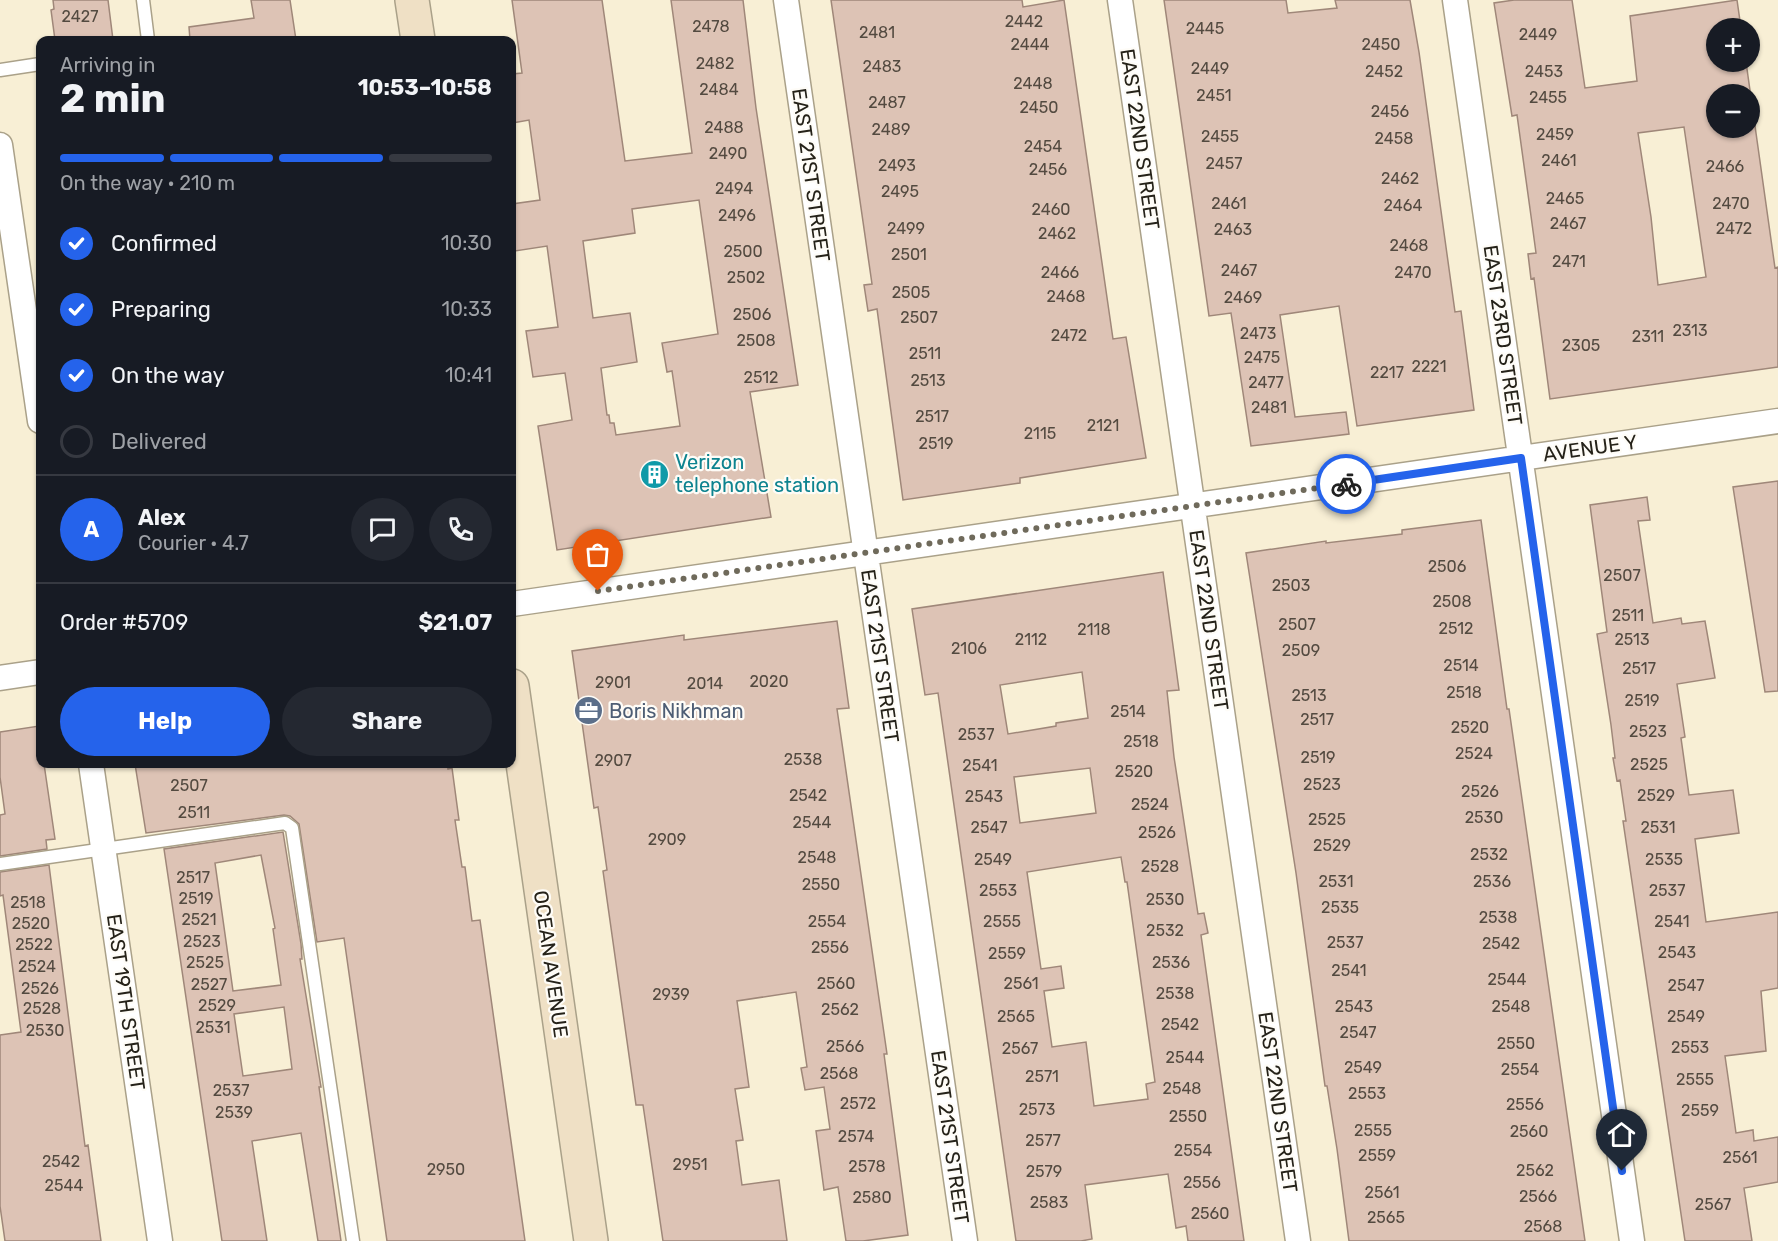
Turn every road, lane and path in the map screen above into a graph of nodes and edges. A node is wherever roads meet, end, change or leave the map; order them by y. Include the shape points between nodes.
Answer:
1 (143, 0) edge
2 (412, 0) edge
3 (786, 0) edge
4 (1120, 0) edge
5 (1455, 0) edge
6 (148, 36) edge
7 (417, 36) edge
8 (36, 65) edge
9 (0, 70) edge
10 (0, 145) edge
11 (36, 392) edge
12 (1778, 421) edge
13 (1521, 458) junction
14 (1193, 506) junction
15 (865, 553) junction
16 (516, 603) edge
17 (36, 673) edge
18 (0, 678) edge
19 (516, 714) edge
20 (92, 768) edge
21 (104, 849) junction
22 (0, 864) edge
23 (160, 1241) edge
24 (353, 1241) edge
25 (591, 1241) edge
26 (965, 1241) edge
27 (1298, 1241) edge
28 (1632, 1241) edge

1 - 6 lane
2 - 7 main road
3 - 15 street, EAST 21ST STREET
4 - 14 street, EAST 22ND STREET
5 - 13 street, EAST 23RD STREET
8 - 9 lane
10 - 11 street
12 - 13 street, AVENUE Y
13 - 14 street, AVENUE Y
13 - 28 street, EAST 23RD STREET
14 - 15 street, AVENUE Y
14 - 27 street, EAST 22ND STREET
15 - 16 street, AVENUE Y
15 - 26 street, EAST 21ST STREET
17 - 18 street
19 - 25 main road, OCEAN AVENUE
20 - 21 street, EAST 19TH STREET
21 - 22 lane
21 - 23 street, EAST 19TH STREET
21 - 24 lane via 285,823 292,828

